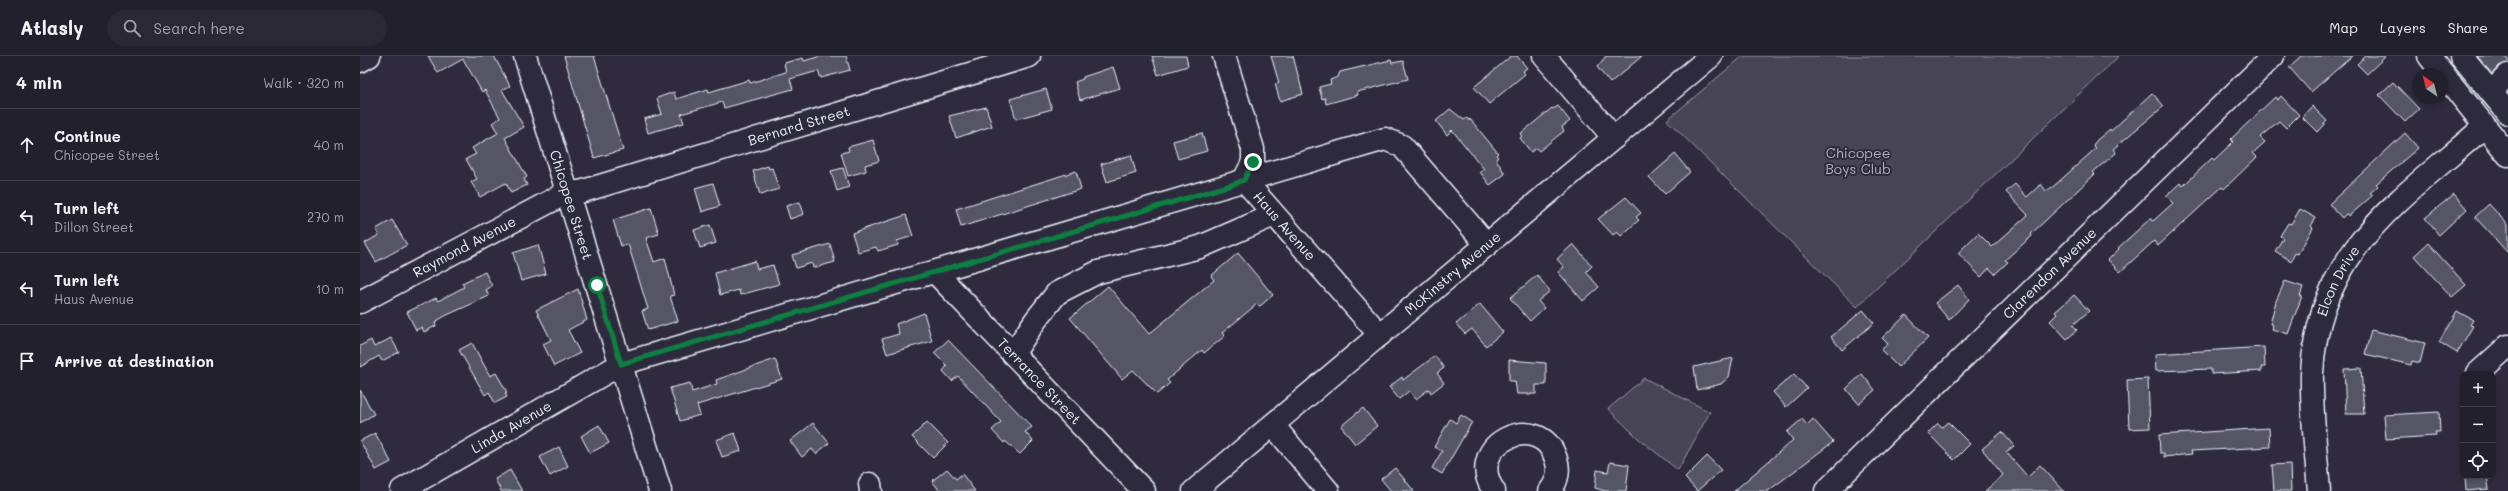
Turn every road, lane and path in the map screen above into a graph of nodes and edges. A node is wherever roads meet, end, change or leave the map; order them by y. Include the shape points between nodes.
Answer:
1 (368, 56) edge
2 (525, 56) edge
3 (1029, 56) edge
4 (1224, 56) edge
5 (1711, 56) edge
6 (2273, 56) edge
7 (2429, 56) edge
8 (2466, 58) edge
9 (360, 61) edge
10 (1556, 61) edge
11 (2508, 75) edge
12 (2490, 92) junction
13 (2508, 113) edge
14 (2485, 126) junction
15 (1614, 138) junction
16 (2508, 155) edge
17 (1244, 180) junction
18 (568, 192) junction
19 (1274, 215) junction
20 (1487, 245) junction
21 (935, 272) junction
22 (360, 302) edge
23 (1380, 335) junction
24 (2508, 346) edge
25 (1013, 354) junction
26 (621, 364) junction
27 (2479, 371) edge
28 (1273, 425) junction
29 (402, 490) edge
30 (660, 491) edge
31 (1144, 491) edge
32 (1194, 491) edge
33 (1328, 491) edge
34 (1494, 491) edge
35 (1550, 491) edge
36 (1826, 491) edge
37 (2319, 491) edge

1 - 9 street
2 - 18 street, Chicopee Street
3 - 18 street, Bernard Street via 580,192
4 - 17 street, Haus Avenue via 1253,149 1253,162
5 - 15 street, McKinstry Avenue
6 - 36 street, Clarendon Avenue
7 - 14 street
8 - 12 street
10 - 15 street
11 - 12 street
12 - 13 street
14 - 16 street
14 - 37 street, Elcon Drive via 2371,228 2341,267 2330,290 2319,322 2312,372
15 - 20 street, McKinstry Avenue
17 - 19 street, Haus Avenue
17 - 20 street, Linda Avenue via 1385,139 1402,146
17 - 21 street, Linda Avenue
18 - 22 street, Raymond Avenue
18 - 26 street, Chicopee Street
19 - 23 street, Haus Avenue
19 - 25 street via 1200,247 1098,272 1057,293
20 - 23 street, McKinstry Avenue
21 - 25 street, Terrance Street
21 - 26 street, Linda Avenue
23 - 28 street, McKinstry Avenue
24 - 27 street
25 - 31 street, Terrance Street
26 - 29 street, Linda Avenue
26 - 30 street, Chicopee Street
28 - 32 street, McKinstry Avenue
28 - 33 street
34 - 35 street via 1487,476 1490,454 1505,438 1522,434 1542,439 1554,454 1557,474

